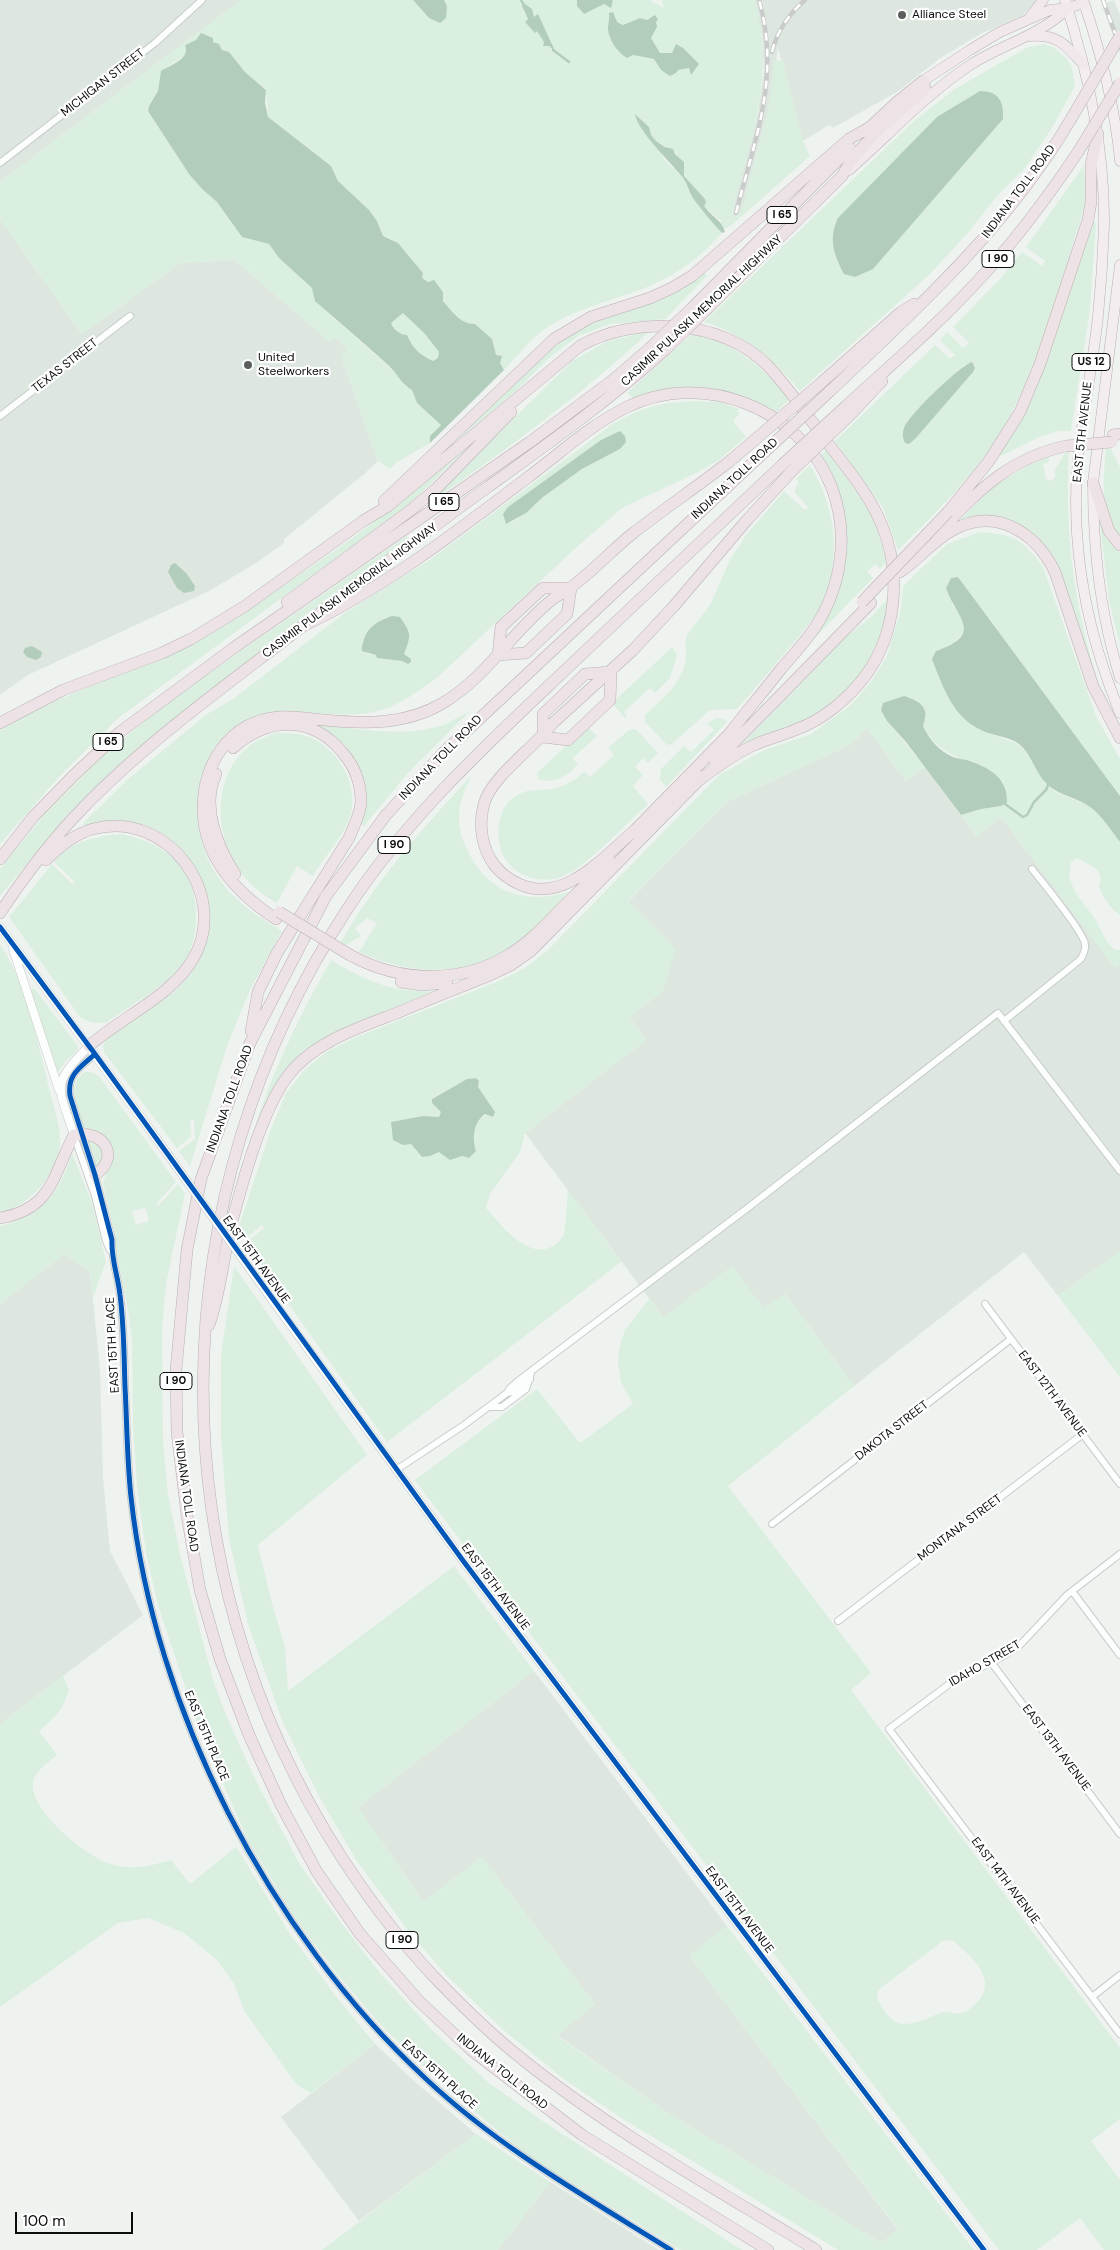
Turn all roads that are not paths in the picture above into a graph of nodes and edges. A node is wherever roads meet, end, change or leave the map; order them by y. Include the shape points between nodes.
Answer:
1 (202, 0) edge
2 (1043, 0) edge
3 (1083, 2) edge
4 (1066, 4) edge
5 (1028, 19) junction
6 (1024, 36) junction
7 (1120, 36) edge
8 (1083, 64) junction
9 (923, 82) junction
10 (1120, 83) edge
11 (872, 126) junction
12 (1098, 134) junction
13 (1120, 161) edge
14 (0, 163) edge
15 (842, 176) junction
16 (1120, 265) edge
17 (937, 290) junction
18 (130, 316) dead end
19 (555, 365) junction
20 (0, 416) edge
21 (1116, 438) edge
22 (1066, 442) junction
23 (786, 469) junction
24 (1093, 484) junction
25 (963, 496) junction
26 (951, 514) junction
27 (363, 521) junction
28 (1120, 545) edge
29 (900, 572) junction
30 (571, 588) junction
31 (866, 602) junction
32 (303, 626) junction
33 (232, 650) junction
34 (498, 655) junction
35 (611, 672) junction
36 (1120, 678) edge
37 (1120, 713) edge
38 (0, 723) edge
39 (729, 734) junction
40 (543, 737) junction
41 (1120, 738) edge
42 (698, 781) junction
43 (635, 830) junction
44 (1, 857) edge
45 (1032, 868) dead end
46 (24, 878) junction
47 (0, 913) edge
48 (278, 916) junction
49 (0, 927) edge
50 (9, 940) junction
51 (348, 958) junction
52 (488, 976) junction
53 (1004, 1021) junction
54 (250, 1043) junction
55 (92, 1050) junction
56 (60, 1090) junction
57 (78, 1134) junction
58 (1120, 1171) edge
59 (96, 1175) junction
60 (0, 1218) edge
61 (111, 1251) junction
62 (985, 1304) dead end
63 (1011, 1338) junction
64 (203, 1343) junction
65 (531, 1376) junction
66 (489, 1407) junction
67 (1083, 1434) junction
68 (396, 1470) junction
69 (1120, 1484) edge
70 (772, 1524) dead end
71 (1120, 1554) edge
72 (1072, 1591) junction
73 (838, 1621) dead end
74 (1120, 1656) edge
75 (992, 1662) junction
76 (889, 1729) joint
77 (1120, 1834) edge
78 (1120, 1975) edge
79 (1092, 1996) junction
80 (1120, 2034) edge
81 (671, 2250) edge
82 (768, 2250) edge
83 (816, 2250) edge
84 (984, 2250) edge

1 - 14 street, MICHIGAN STREET via 155,43
2 - 5 highway
3 - 4 highway, CASIMIR PULASKI MEMORIAL HIGHWAY / I 65
3 - 13 main road via 1109,86
4 - 5 highway, CASIMIR PULASKI MEMORIAL HIGHWAY / I 65
4 - 6 highway, CASIMIR PULASKI MEMORIAL HIGHWAY / I 65 via 1055,21
4 - 8 main road, EAST 5TH AVENUE / US 12
5 - 9 highway, CASIMIR PULASKI MEMORIAL HIGHWAY / I 65 via 970,50
6 - 8 highway via 1056,38
6 - 15 highway, CASIMIR PULASKI MEMORIAL HIGHWAY / I 65 via 953,77 906,114
7 - 17 highway, INDIANA TOLL ROAD / I 90, bridge via 1030,182 970,256
8 - 12 main road, EAST 5TH AVENUE / US 12
9 - 11 highway, CASIMIR PULASKI MEMORIAL HIGHWAY / I 65
9 - 15 highway via 925,88 922,93 897,113 849,162
10 - 23 highway, INDIANA TOLL ROAD / I 90, bridge via 1038,209 985,274
11 - 27 highway via 849,139 692,276 650,298 591,317 554,339
11 - 33 highway, CASIMIR PULASKI MEMORIAL HIGHWAY / I 65, bridge via 693,307 613,380 530,442
12 - 25 highway via 1091,164 1092,202 1088,220 1037,372 1005,438
12 - 37 main road, EAST 5TH AVENUE / US 12 via 1104,224 1102,269 1078,459 1077,517 1088,614 1098,654
15 - 32 highway, CASIMIR PULASKI MEMORIAL HIGHWAY / I 65, bridge via 640,372
16 - 24 main road, EAST 5TH AVENUE / US 12
17 - 30 highway, bridge via 901,312 730,460 632,534
17 - 54 highway, INDIANA TOLL ROAD / I 90, bridge via 490,707 386,815 326,896
18 - 20 street, TEXAS STREET
19 - 27 highway via 431,472
19 - 33 highway via 437,488 265,619
19 - 42 highway via 589,341 609,333 649,326 702,331 723,337 767,365 786,387 868,499 881,522 894,589 893,608 878,655 866,675 820,718 752,746
21 - 22 highway, bridge
22 - 25 highway via 1039,445 1004,461
22 - 26 highway via 1009,467
23 - 35 highway via 674,606
23 - 64 highway, INDIANA TOLL ROAD / I 90 via 460,772 404,833 347,908 294,1000 251,1099 223,1196 210,1265
24 - 28 highway via 1109,531
24 - 36 main road, EAST 5TH AVENUE / US 12 via 1094,546 1102,611
25 - 26 highway
26 - 29 highway
26 - 31 highway, bridge
27 - 38 highway via 245,606 191,639 63,690
29 - 31 highway
29 - 41 highway via 917,561 940,538 966,525 980,522 1007,525 1024,532 1046,554 1055,572 1093,686
30 - 34 highway via 553,599 511,638
30 - 34 highway via 568,614 526,653
31 - 39 highway
31 - 42 highway
32 - 39 highway via 333,612 426,553 625,408 648,399 687,392 730,397 769,413 790,430 814,457 824,471 838,507 841,548 833,590 815,627
32 - 46 highway, CASIMIR PULASKI MEMORIAL HIGHWAY / I 65 via 130,763 79,812
33 - 44 highway, CASIMIR PULASKI MEMORIAL HIGHWAY / I 65 via 120,732 72,776
34 - 48 highway via 444,702 406,718 356,723 278,717 249,725 224,745 206,776 203,794 209,843 233,885 245,897
35 - 40 highway via 594,684
35 - 40 highway via 610,700 568,740
39 - 43 highway
40 - 43 highway via 501,778 484,803 481,820 485,848 500,872 528,889 557,888 582,875
42 - 52 highway via 532,950
43 - 51 highway via 601,870 545,925 528,941 493,964 457,975 423,976 390,972
45 - 53 street via 1079,932 1085,944 1084,952 1080,959
46 - 47 highway, CASIMIR PULASKI MEMORIAL HIGHWAY / I 65
46 - 55 highway via 68,841 80,834 108,827 154,835 174,850 196,876 202,893 204,926 193,960 166,989 103,1034
48 - 51 highway
48 - 54 highway via 250,892 230,866 215,835 211,797 213,780 229,751 254,732 294,724 322,734 336,744 356,772 361,804 349,838 277,953 258,992
49 - 50 street, EAST 15TH AVENUE
50 - 55 street, EAST 15TH AVENUE
50 - 56 street, EAST 15TH PLACE
51 - 52 highway via 378,976 407,983 443,984
52 - 64 highway via 343,1035 314,1052 287,1077 273,1101 241,1188 224,1254 215,1308
53 - 58 street
53 - 65 street via 998,1013
54 - 82 highway, INDIANA TOLL ROAD / I 90 via 201,1179 187,1250 176,1370 178,1441 200,1590 220,1659 249,1735 317,1872 360,1934 418,2000 471,2050 582,2135
55 - 56 street via 67,1068
55 - 57 street, EAST 15TH PLACE via 70,1078
55 - 68 street, EAST 15TH AVENUE, bridge
56 - 57 street, EAST 15TH PLACE
57 - 59 street, EAST 15TH PLACE
57 - 59 highway via 88,1133 99,1138 106,1148 107,1161
57 - 60 highway via 54,1184 40,1200 26,1210
57 - 61 street, EAST 15TH PLACE
59 - 61 street, EAST 15TH PLACE via 112,1240
61 - 81 street, EAST 15TH PLACE via 120,1294 131,1497 152,1606 171,1676 191,1732 248,1851 328,1972 383,2037 426,2079 521,2156
62 - 63 street, EAST 12TH AVENUE
63 - 67 street, EAST 12TH AVENUE
63 - 70 street, DAKOTA STREET
64 - 83 highway, INDIANA TOLL ROAD / I 90 via 203,1418 209,1491 217,1550 231,1608 273,1730 300,1787 358,1882 394,1931 435,1978 518,2057 629,2136
65 - 66 street via 511,1386
65 - 66 street via 527,1388 504,1406
66 - 68 street
67 - 69 street, EAST 12TH AVENUE
67 - 73 street, MONTANA STREET
68 - 84 street, EAST 15TH AVENUE
71 - 72 street, IDAHO STREET
72 - 74 street
72 - 75 street, IDAHO STREET via 1020,1645
75 - 76 street, IDAHO STREET via 952,1682
75 - 77 street, EAST 13TH AVENUE
76 - 79 street, EAST 14TH AVENUE
78 - 79 street
79 - 80 street, EAST 14TH AVENUE

